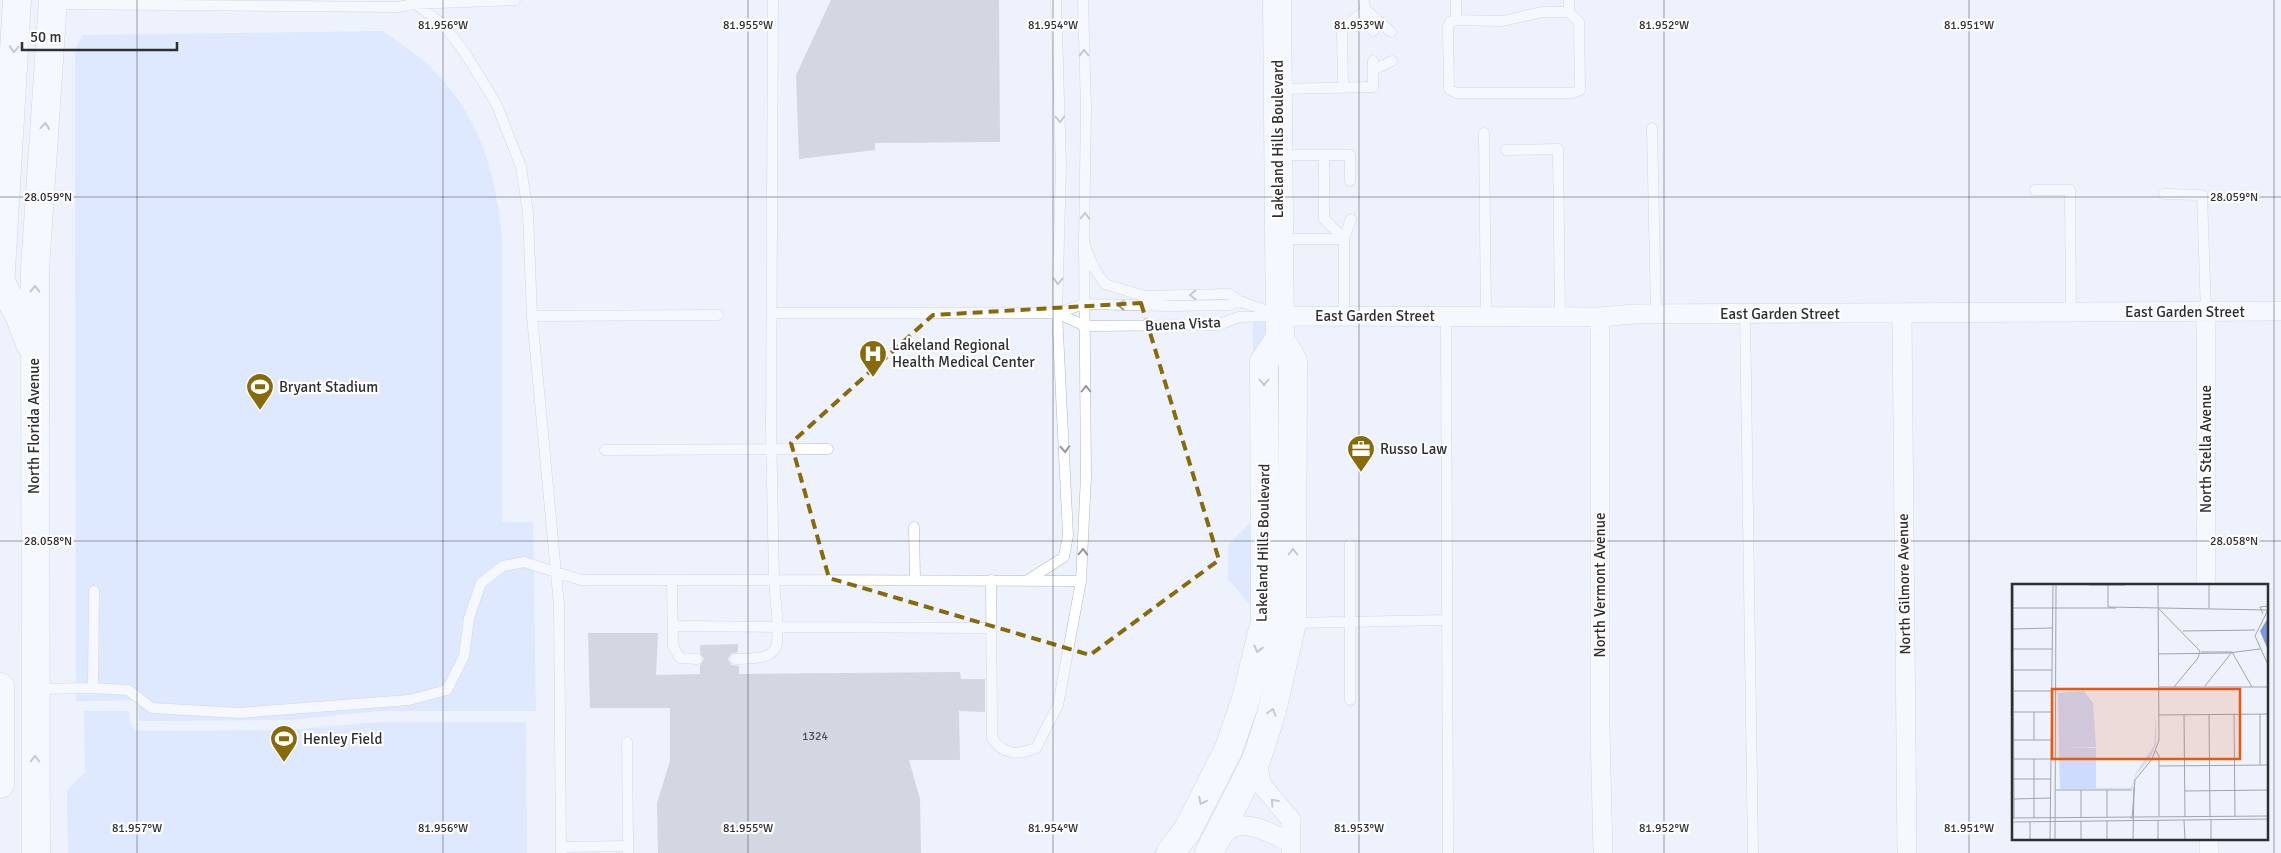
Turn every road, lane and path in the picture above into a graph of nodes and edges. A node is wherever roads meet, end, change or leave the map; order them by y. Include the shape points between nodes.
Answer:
1 (514, 0) edge
2 (773, 0) edge
3 (1056, 0) edge
4 (1082, 0) edge
5 (1277, 0) edge
6 (1456, 0) edge
7 (1569, 0) edge
8 (53, 2) edge
9 (226, 2) edge
10 (411, 2) edge
11 (1365, 5) edge
12 (1568, 12) junction
13 (11, 15) edge
14 (1456, 20) junction
15 (1372, 31) dead end
16 (1392, 32) dead end
17 (1392, 61) dead end
18 (1343, 88) junction
19 (1278, 89) junction
20 (1652, 128) dead end
21 (1484, 133) dead end
22 (1506, 150) dead end
23 (3, 152) edge
24 (1278, 155) junction
25 (1324, 155) junction
26 (1350, 181) dead end
27 (2035, 190) dead end
28 (2164, 194) dead end
29 (1351, 219) dead end
30 (1279, 239) junction
31 (1344, 239) junction
32 (1084, 243) junction
33 (0, 280) edge
34 (0, 287) edge
35 (1239, 301) junction
36 (1084, 304) junction
37 (2281, 311) edge
38 (772, 312) junction
39 (2071, 312) junction
40 (2206, 312) junction
41 (1057, 313) junction
42 (1656, 314) junction
43 (1745, 314) junction
44 (1902, 314) junction
45 (718, 315) dead end
46 (532, 316) junction
47 (1344, 316) junction
48 (1446, 316) junction
49 (1486, 317) junction
50 (1560, 317) junction
51 (1600, 317) junction
52 (1085, 326) junction
53 (1280, 327) junction
54 (34, 355) junction
55 (771, 449) junction
56 (828, 449) dead end
57 (604, 450) dead end
58 (914, 527) dead end
59 (1350, 544) dead end
60 (556, 572) junction
61 (774, 580) junction
62 (915, 580) junction
63 (991, 580) junction
64 (1027, 580) junction
65 (672, 581) junction
66 (1081, 581) junction
67 (2206, 584) edge
68 (94, 591) dead end
69 (1446, 620) junction
70 (1292, 623) junction
71 (1350, 623) junction
72 (673, 626) junction
73 (778, 627) junction
74 (991, 628) junction
75 (697, 659) dead end
76 (736, 659) dead end
77 (0, 687) edge
78 (93, 688) junction
79 (35, 689) junction
80 (1350, 700) dead end
81 (627, 742) dead end
82 (1257, 758) junction
83 (0, 784) edge
84 (2209, 840) edge
85 (1291, 848) edge
86 (628, 849) edge
87 (561, 850) edge
88 (1210, 851) edge
89 (36, 853) edge
90 (1170, 853) edge
91 (1448, 853) edge
92 (1603, 853) edge
93 (1753, 853) edge
94 (1907, 853) edge
95 (2209, 853) edge

1 - 10 lane
2 - 38 lane
3 -> 41 lane via 1062,166
32 -> 4 lane via 1086,108
5 - 19 main road, Lakeland Hills Boulevard
6 - 14 lane
7 - 12 lane
8 - 9 lane
54 -> 8 main road, North Florida Avenue via 39,194
9 - 10 lane via 398,7
10 - 46 lane via 441,23 461,47 496,103 522,167 528,213
11 - 15 lane
11 - 16 lane
11 - 18 lane via 1342,29
12 - 14 lane via 1542,12 1503,21
12 - 14 lane via 1579,22 1580,90 1573,93 1456,93 1449,89 1448,27
13 -> 23 main road
17 - 18 lane via 1373,65 1373,88
18 - 19 lane
19 - 24 main road, Lakeland Hills Boulevard
20 - 42 lane
21 - 49 lane
22 - 50 lane via 1558,149
23 - 33 main road
24 - 25 lane
24 - 30 main road, Lakeland Hills Boulevard
25 - 26 lane via 1350,155
25 - 31 lane via 1324,219
27 - 39 lane via 2070,190
28 - 40 lane via 2202,194
29 - 31 lane
30 - 31 lane
30 - 53 main road, Lakeland Hills Boulevard
31 - 47 lane
35 -> 32 lane via 1230,294 1144,296 1106,284 1094,268
32 - 36 lane
33 - 34 main road
33 - 54 main road via 19,315
35 -> 36 lane via 1229,305
35 - 53 lane
36 - 41 lane
36 - 52 lane
37 - 40 street, East Garden Street
38 - 41 lane
38 - 55 lane
39 - 40 street, East Garden Street
39 - 44 street, East Garden Street
40 - 67 street, North Stella Avenue
41 - 52 lane
41 -> 64 lane via 1068,535 1064,556
42 - 43 street, East Garden Street
42 - 51 street, East Garden Street
43 - 44 street, East Garden Street
43 - 93 lane
44 - 94 street, North Gilmore Avenue
45 - 46 lane
46 - 60 lane
47 - 48 street, East Garden Street
47 - 53 street, East Garden Street
48 - 49 street, East Garden Street
48 - 69 lane
49 - 50 street, East Garden Street
50 - 51 street, East Garden Street
51 - 92 street, North Vermont Avenue
52 - 53 lane, Buena Vista via 1218,325 1240,317
66 -> 52 lane via 1086,476
70 -> 53 main road, Lakeland Hills Boulevard via 1294,361
53 -> 90 main road, Lakeland Hills Boulevard via 1264,362 1265,621 1245,702 1228,751 1187,831
54 - 79 main road, North Florida Avenue
55 - 56 lane
55 - 57 lane
55 - 61 lane
58 - 62 lane
59 - 71 lane
60 - 65 lane via 581,580
60 - 78 lane via 524,562 503,566 481,583 469,618 464,656 447,690 410,700 239,713 152,708 128,690
60 - 87 lane
61 - 62 lane
61 - 65 lane
61 - 73 lane
62 - 63 lane
63 - 64 lane
63 - 74 lane
64 - 66 lane
65 - 72 lane
66 - 74 lane via 1058,705 1036,748 1022,753 1008,753 992,738
68 - 78 lane
69 - 71 lane
69 - 91 lane
70 - 71 lane
82 -> 70 main road, Lakeland Hills Boulevard via 1272,711
71 - 80 lane
72 - 73 lane
72 - 75 lane via 673,646 680,658
73 - 74 lane
73 - 76 lane via 776,647 770,654
77 - 83 main road
78 - 79 lane
89 -> 79 main road, North Florida Avenue
81 - 86 lane
85 -> 82 street via 1291,820 1260,784
82 - 88 main road, Lakeland Hills Boulevard
84 - 95 street
85 - 88 street via 1276,836 1244,826 1230,829
86 - 87 lane

